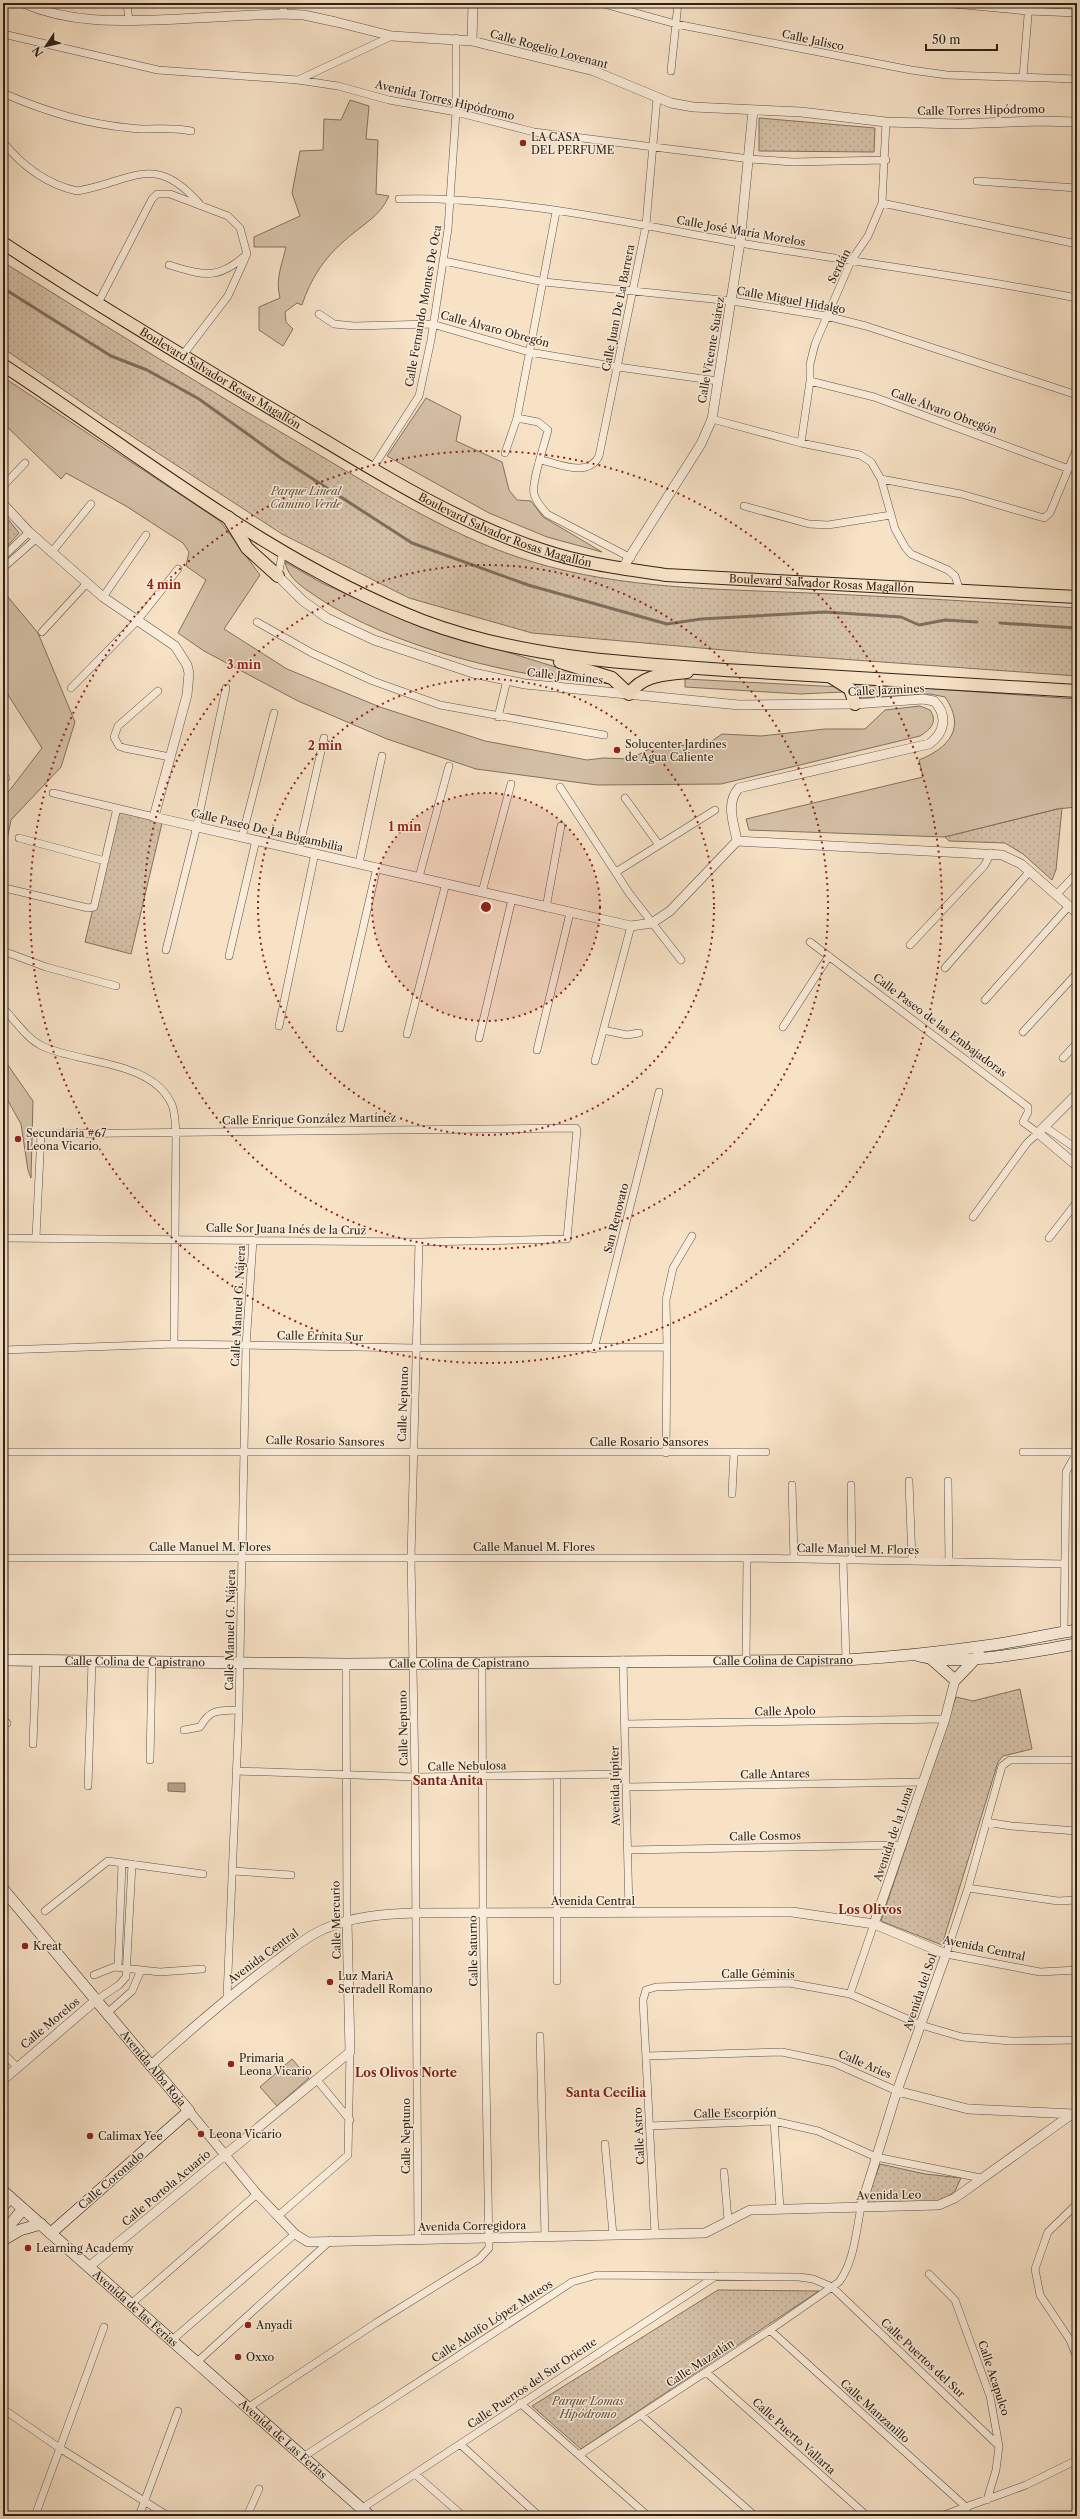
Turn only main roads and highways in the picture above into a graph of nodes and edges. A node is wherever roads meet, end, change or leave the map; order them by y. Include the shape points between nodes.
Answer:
1 (3, 243) edge
2 (3, 251) edge
3 (49, 274) junction
4 (3, 361) edge
5 (3, 365) edge
6 (23, 378) junction
7 (227, 516) junction
8 (278, 576) road end
9 (1077, 597) edge
10 (500, 644) junction
11 (720, 669) junction
12 (830, 677) junction
13 (1077, 691) edge
14 (855, 704) road end
15 (1077, 1630) edge
16 (1077, 1644) edge
17 (980, 1652) junction
18 (929, 1655) junction
19 (3, 1660) edge
20 (3, 1890) edge
21 (189, 2111) joint
22 (5, 2198) edge
23 (23, 2208) junction
24 (41, 2224) junction
25 (3, 2233) edge
26 (51, 2233) junction
27 (3, 2240) edge
28 (197, 2362) joint
29 (366, 2512) edge

1 - 3 highway, Boulevard Salvador Rosas Magallón
2 - 3 highway
3 - 9 highway, Boulevard Salvador Rosas Magallón via 372,469 476,524 518,542 573,560 666,575
4 - 6 highway
5 - 6 highway
6 - 7 highway
7 - 8 highway via 247,548
7 - 10 highway via 347,587 424,621
10 - 11 highway via 581,658
10 - 11 highway via 603,674 618,682 629,694 635,686 648,678
11 - 12 highway
12 - 13 highway
12 - 14 highway via 850,689
15 - 17 main road, Calle Colina de Capistrano
16 - 17 main road, Calle Colina de Capistrano
17 - 18 main road, Calle Colina de Capistrano
17 - 18 main road via 955,1680
18 - 19 main road, Calle Colina de Capistrano via 746,1662 623,1660 413,1664
20 - 21 main road, Avenida Alba Roja
21 - 26 main road, Calle Coronado
22 - 23 main road, Avenida de las Ferias
23 - 24 main road, Avenida de las Ferias
23 - 25 main road
24 - 26 main road, Avenida de las Ferias
24 - 27 main road via 20,2230
26 - 28 main road, Avenida de las Ferias
28 - 29 main road, Avenida de Las Ferias

